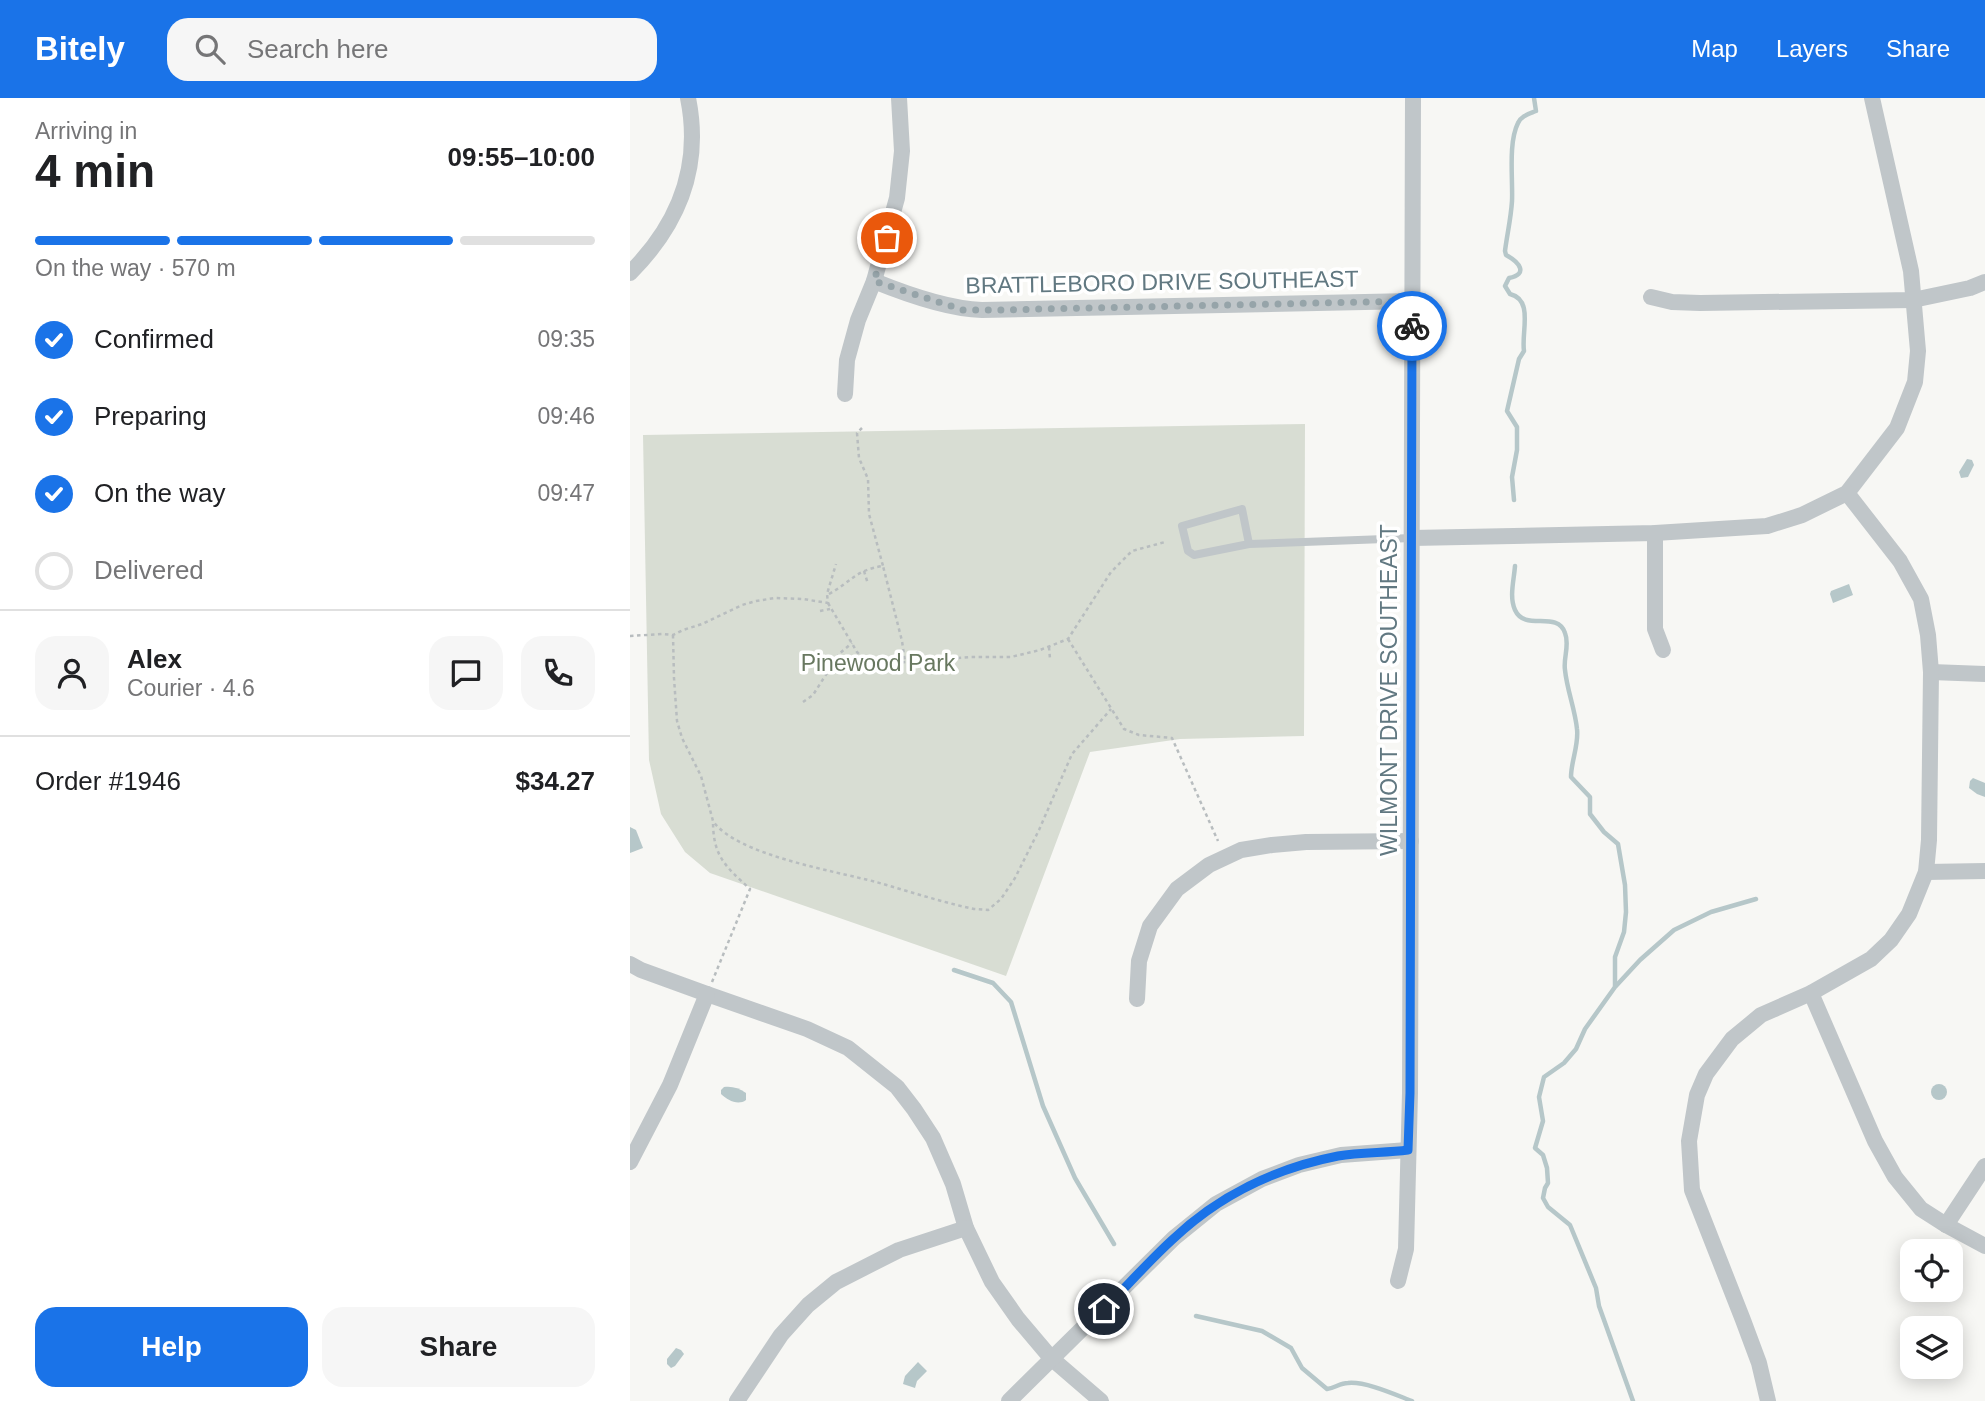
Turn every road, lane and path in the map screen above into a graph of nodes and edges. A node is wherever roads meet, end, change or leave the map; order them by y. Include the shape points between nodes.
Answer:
1 (688, 98) edge
2 (899, 98) edge
3 (1413, 98) edge
4 (1872, 98) edge
5 (630, 273) edge
6 (874, 281) junction
7 (1985, 282) edge
8 (1651, 297) dead end
9 (1913, 300) junction
10 (1412, 301) junction
11 (845, 394) dead end
12 (862, 428) dead end
13 (1847, 493) junction
14 (1655, 533) junction
15 (1412, 538) junction
16 (1165, 542) dead end
17 (1249, 544) junction
18 (836, 564) dead end
19 (883, 566) junction
20 (864, 571) junction
21 (868, 584) dead end
22 (827, 594) junction
23 (828, 603) junction
24 (830, 609) junction
25 (820, 611) dead end
26 (673, 635) junction
27 (630, 636) edge
28 (1068, 639) junction
29 (852, 643) junction
30 (1049, 647) junction
31 (1663, 650) dead end
32 (1050, 659) dead end
33 (905, 662) junction
34 (1931, 672) junction
35 (1985, 674) edge
36 (803, 702) dead end
37 (1111, 709) junction
38 (713, 821) junction
39 (1218, 841) dead end
40 (1411, 841) junction
41 (1985, 871) edge
42 (1927, 872) junction
43 (630, 964) edge
44 (1811, 993) junction
45 (707, 995) junction
46 (1138, 999) dead end
47 (1408, 1150) junction
48 (630, 1162) edge
49 (1985, 1167) edge
50 (1946, 1225) junction
51 (967, 1228) junction
52 (1985, 1246) edge
53 (1398, 1281) dead end
54 (1051, 1358) junction
55 (737, 1401) edge
56 (1009, 1401) edge
57 (1101, 1401) edge
58 (1768, 1401) edge

1 - 5 street via 692,145 684,190 654,248
2 - 6 street via 902,151 897,198
3 - 10 street, WILMONT DRIVE SOUTHEAST
4 - 9 street via 1911,271
6 - 10 street, BRATTLEBORO DRIVE SOUTHEAST via 963,310
6 - 11 street via 847,360
7 - 9 street
8 - 9 street via 1700,303
9 - 13 street via 1918,351 1909,400 1897,428
10 - 15 street, WILMONT DRIVE SOUTHEAST
12 - 19 path via 857,433 859,458 868,479 869,514
13 - 14 street via 1767,526
13 - 34 street via 1900,561 1920,599
14 - 15 street
14 - 31 street via 1655,629
15 - 17 lane
15 - 40 street, WILMONT DRIVE SOUTHEAST
16 - 28 path via 1126,556
17 - 17 lane via 1194,555 1188,551 1182,526 1242,509
18 - 22 path
19 - 20 path
19 - 33 path
20 - 21 path
20 - 22 path
22 - 23 path
23 - 24 path
23 - 26 path via 775,598 757,601
24 - 25 path
24 - 29 path
26 - 27 path
26 - 38 path via 677,721 701,776
28 - 30 path
28 - 37 path
29 - 33 path via 869,661
29 - 36 path
30 - 32 path
30 - 33 path via 1011,657
34 - 35 street
34 - 42 street
37 - 38 path via 1072,754 1014,878 988,910 800,864 729,837
37 - 39 path via 1124,729 1172,737
38 - 45 path via 720,859 750,889
40 - 46 street via 1272,845 1241,850 1209,865 1177,890 1150,926 1139,961
40 - 47 street, WILMONT DRIVE SOUTHEAST
41 - 42 street
42 - 44 street via 1909,914 1891,940 1871,959
43 - 45 street
44 - 50 street via 1895,1177 1921,1209
44 - 58 street via 1764,1013 1732,1039 1697,1095 1689,1141 1692,1190 1759,1363
45 - 48 street via 670,1085
45 - 51 street via 789,1022 848,1048 897,1087 933,1138
47 - 53 street, WILMONT DRIVE SOUTHEAST via 1406,1249
47 - 54 street via 1341,1155 1299,1165 1216,1204 1174,1238
49 - 50 street
50 - 52 street
51 - 54 street via 992,1282
51 - 55 street via 899,1250 835,1282 781,1335
54 - 56 street
54 - 57 street

